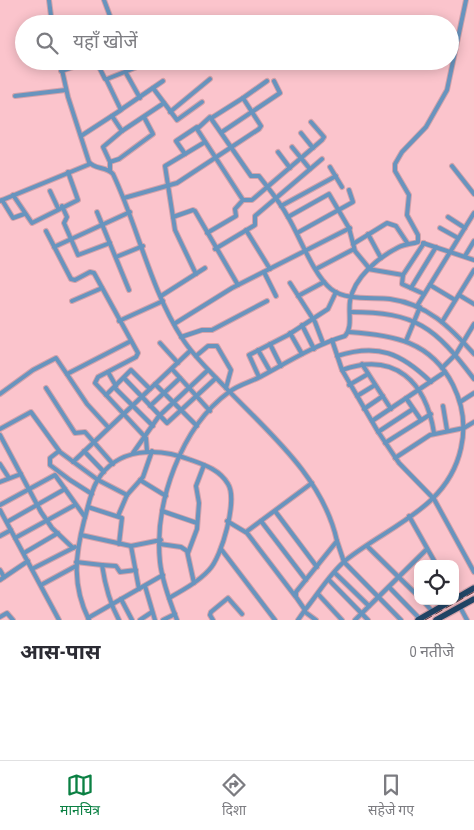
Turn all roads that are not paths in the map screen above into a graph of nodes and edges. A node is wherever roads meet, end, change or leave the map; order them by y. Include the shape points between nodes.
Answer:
1 (49, 0) edge
2 (104, 0) edge
3 (466, 0) edge
4 (51, 15) edge
5 (110, 15) edge
6 (459, 32) edge
7 (64, 70) edge
8 (100, 70) edge
9 (132, 70) edge
10 (450, 70) edge
11 (61, 71) joint
12 (126, 73) junction
13 (106, 79) junction
14 (210, 79) dead end
15 (274, 80) dead end
16 (162, 81) dead end
17 (267, 81) dead end
18 (153, 88) junction
19 (66, 90) junction
20 (15, 96) dead end
21 (140, 98) junction
22 (243, 98) junction
23 (202, 102) dead end
24 (164, 103) junction
25 (122, 109) junction
26 (170, 112) junction
27 (252, 112) junction
28 (112, 116) junction
29 (144, 117) junction
30 (212, 118) junction
31 (311, 122) dead end
32 (197, 127) junction
33 (122, 131) junction
34 (222, 132) junction
35 (301, 133) dead end
36 (81, 136) junction
37 (205, 142) junction
38 (232, 147) junction
39 (292, 147) dead end
40 (313, 148) junction
41 (278, 152) dead end
42 (185, 154) junction
43 (216, 158) junction
44 (301, 158) junction
45 (322, 159) dead end
46 (110, 162) junction
47 (90, 164) junction
48 (452, 166) dead end
49 (330, 167) dead end
50 (290, 168) junction
51 (310, 169) junction
52 (110, 170) junction
53 (68, 172) junction
54 (336, 176) junction
55 (168, 185) junction
56 (268, 186) junction
57 (342, 187) dead end
58 (348, 190) dead end
59 (50, 191) dead end
60 (474, 194) edge
61 (13, 195) junction
62 (124, 198) junction
63 (275, 198) junction
64 (243, 200) junction
65 (1, 201) edge
66 (18, 205) junction
67 (281, 206) junction
68 (60, 207) junction
69 (8, 210) junction
70 (340, 210) junction
71 (97, 212) dead end
72 (130, 212) junction
73 (474, 213) edge
74 (24, 214) junction
75 (173, 216) junction
76 (288, 217) junction
77 (448, 217) dead end
78 (103, 225) junction
79 (350, 228) junction
80 (440, 228) dead end
81 (465, 228) junction
82 (246, 230) junction
83 (46, 231) dead end
84 (297, 233) junction
85 (207, 234) junction
86 (368, 234) junction
87 (458, 238) junction
88 (71, 239) junction
89 (474, 241) edge
90 (418, 242) junction
91 (110, 243) junction
92 (424, 243) junction
93 (353, 244) junction
94 (408, 244) junction
95 (54, 246) junction
96 (143, 246) junction
97 (436, 246) junction
98 (216, 249) junction
99 (354, 249) junction
100 (450, 250) junction
101 (306, 251) junction
102 (465, 256) junction
103 (116, 257) junction
104 (381, 258) junction
105 (474, 260) edge
106 (206, 268) dead end
107 (270, 269) junction
108 (316, 269) junction
109 (369, 269) junction
110 (474, 270) edge
111 (264, 272) junction
112 (196, 274) junction
113 (403, 275) junction
114 (324, 282) junction
115 (290, 283) dead end
116 (430, 285) junction
117 (238, 286) junction
118 (102, 288) junction
119 (411, 288) junction
120 (129, 290) dead end
121 (336, 292) junction
122 (424, 294) junction
123 (458, 295) junction
124 (161, 296) junction
125 (276, 296) dead end
126 (298, 296) junction
127 (351, 296) junction
128 (455, 300) junction
129 (72, 301) dead end
130 (163, 301) junction
131 (267, 301) dead end
132 (474, 304) edge
133 (419, 307) junction
134 (350, 312) junction
135 (313, 319) junction
136 (119, 321) junction
137 (414, 321) junction
138 (442, 322) junction
139 (174, 324) junction
140 (474, 324) edge
141 (302, 325) junction
142 (349, 332) junction
143 (290, 333) junction
144 (181, 337) junction
145 (332, 340) junction
146 (130, 341) junction
147 (406, 341) junction
148 (463, 342) junction
149 (160, 343) dead end
150 (270, 344) junction
151 (323, 344) junction
152 (314, 349) junction
153 (258, 350) junction
154 (190, 351) junction
155 (473, 351) edge
156 (302, 354) junction
157 (456, 354) junction
158 (196, 356) junction
159 (337, 356) junction
160 (178, 363) junction
161 (362, 364) junction
162 (281, 366) junction
163 (172, 368) junction
164 (208, 370) junction
165 (342, 370) junction
166 (443, 370) junction
167 (270, 371) junction
168 (108, 372) junction
169 (67, 374) junction
170 (368, 374) junction
171 (259, 377) junction
172 (124, 378) junction
173 (180, 378) junction
174 (216, 378) junction
175 (474, 379) edge
176 (431, 382) junction
177 (155, 384) junction
178 (349, 384) junction
179 (375, 385) junction
180 (116, 387) junction
181 (189, 387) junction
182 (46, 388) dead end
183 (150, 388) junction
184 (420, 389) junction
185 (228, 390) junction
186 (164, 392) junction
187 (474, 393) edge
188 (0, 394) edge
189 (106, 395) junction
190 (357, 396) junction
191 (383, 396) junction
192 (142, 397) junction
193 (197, 397) junction
194 (406, 398) junction
195 (173, 402) junction
196 (460, 402) junction
197 (133, 405) junction
198 (150, 406) junction
199 (443, 406) dead end
200 (364, 409) junction
201 (391, 409) junction
202 (413, 409) junction
203 (182, 411) junction
204 (210, 411) junction
205 (123, 413) junction
206 (431, 414) junction
207 (159, 416) junction
208 (421, 420) junction
209 (372, 421) junction
210 (474, 422) edge
211 (153, 426) junction
212 (197, 426) junction
213 (108, 427) junction
214 (464, 428) junction
215 (0, 429) edge
216 (446, 430) junction
217 (378, 432) junction
218 (434, 433) junction
219 (0, 435) edge
220 (145, 436) junction
221 (93, 441) junction
222 (385, 443) junction
223 (59, 451) junction
224 (84, 451) junction
225 (147, 451) junction
226 (152, 451) junction
227 (133, 453) junction
228 (179, 456) junction
229 (395, 458) junction
230 (73, 462) junction
231 (0, 464) edge
232 (113, 464) junction
233 (204, 465) junction
234 (56, 470) junction
235 (104, 472) junction
236 (21, 474) junction
237 (55, 476) junction
238 (9, 478) junction
239 (98, 480) junction
240 (140, 480) junction
241 (0, 482) edge
242 (312, 483) junction
243 (65, 489) junction
244 (29, 491) junction
245 (92, 494) junction
246 (127, 495) junction
247 (166, 496) junction
248 (434, 499) junction
249 (0, 505) edge
250 (75, 505) junction
251 (37, 506) junction
252 (88, 507) junction
253 (0, 510) edge
254 (162, 511) junction
255 (275, 511) junction
256 (118, 516) junction
257 (409, 516) junction
258 (85, 517) junction
259 (46, 520) junction
260 (227, 521) junction
261 (261, 521) junction
262 (7, 522) junction
263 (197, 523) junction
264 (11, 530) junction
265 (246, 532) junction
266 (58, 533) junction
267 (81, 534) junction
268 (0, 536) edge
269 (15, 538) junction
270 (337, 541) junction
271 (160, 542) junction
272 (120, 544) junction
273 (79, 545) junction
274 (131, 546) junction
275 (367, 546) junction
276 (73, 548) junction
277 (220, 549) junction
278 (428, 549) junction
279 (24, 553) junction
280 (188, 553) junction
281 (434, 560) edge
282 (28, 561) junction
283 (344, 562) junction
284 (76, 564) junction
285 (102, 565) junction
286 (317, 567) junction
287 (32, 568) junction
288 (0, 570) edge
289 (136, 570) junction
290 (474, 572) edge
291 (335, 573) junction
292 (163, 575) junction
293 (398, 577) junction
294 (2, 578) edge
295 (306, 580) junction
296 (329, 580) junction
297 (194, 583) junction
298 (41, 585) junction
299 (145, 586) junction
300 (389, 587) junction
301 (474, 588) edge
302 (139, 589) junction
303 (414, 589) edge
304 (411, 590) junction
305 (414, 593) edge
306 (318, 594) junction
307 (295, 596) junction
308 (459, 596) edge
309 (378, 597) junction
310 (169, 598) junction
311 (120, 599) junction
312 (474, 599) edge
313 (111, 605) junction
314 (427, 605) edge
315 (444, 605) edge
316 (369, 606) junction
317 (460, 607) junction
318 (305, 611) junction
319 (152, 612) junction
320 (433, 612) junction
321 (361, 613) junction
322 (175, 614) junction
323 (242, 614) dead end
324 (0, 617) edge
325 (88, 619) edge
326 (419, 619) edge
327 (13, 620) edge
328 (59, 620) edge
329 (119, 620) edge
330 (132, 620) edge
331 (140, 620) edge
332 (155, 620) edge
333 (163, 620) edge
334 (177, 620) edge
335 (213, 620) edge
336 (275, 620) edge
337 (298, 620) edge
338 (316, 620) edge
339 (342, 620) edge
340 (355, 620) edge
341 (368, 620) edge
342 (401, 620) edge
343 (436, 620) edge
344 (467, 620) edge

1 - 4 street
2 - 5 street
3 - 6 street
7 - 11 street
8 - 13 street
9 - 12 street
10 - 90 street via 446,90 426,127 395,164 395,171 409,195 407,216 418,235
11 - 19 street
12 - 13 street
12 - 21 street
13 - 25 street
14 - 26 street
15 - 27 street via 281,92
16 - 18 street
17 - 22 street
18 - 21 street
18 - 24 street
19 - 20 street
19 - 36 street
21 - 25 street
22 - 27 street
22 - 30 street
23 - 26 street via 178,121
24 - 26 street
24 - 29 street
25 - 28 street
27 - 34 street
27 - 38 street via 260,128
28 - 33 street
28 - 36 street
29 - 33 street
29 - 46 street via 153,134
30 - 32 street
30 - 34 street
31 - 40 street via 324,138
32 - 37 street
32 - 42 street via 176,140
33 - 46 street via 103,147
34 - 38 street
35 - 40 street
36 - 47 street
37 - 42 street
37 - 43 street
38 - 43 street
38 - 56 street via 251,176 259,175
39 - 44 street
40 - 44 street
41 - 50 street
42 - 55 street via 165,165
43 - 55 street
43 - 64 street
44 - 50 street
44 - 51 street
45 - 51 street
46 - 52 street
47 - 52 street
47 - 53 street
48 - 60 street
49 - 54 street
50 - 56 street
51 - 63 street
52 - 62 street
53 - 61 street
53 - 68 street via 78,199
54 - 57 street
54 - 67 street
55 - 62 street
55 - 75 street
56 - 63 street
56 - 64 street via 252,200
58 - 70 street via 354,201
59 - 68 street
61 - 65 street
61 - 66 street
62 - 72 street
63 - 67 street
63 - 82 street via 255,216 255,225
64 - 85 street via 234,209 236,216
65 - 69 street
66 - 69 street
66 - 74 street
67 - 76 street
68 - 74 street via 32,223
68 - 88 street via 67,218 64,223
69 - 74 street via 14,218
70 - 76 street via 328,194
70 - 79 street
70 - 84 street
71 - 78 street
72 - 78 street
72 - 96 street
73 - 81 street
75 - 85 street via 194,210
75 - 112 street via 180,243
76 - 84 street
77 - 81 street
78 - 88 street
78 - 91 street
79 - 93 street
79 - 101 street
80 - 87 street
81 - 87 street
82 - 98 street
82 - 107 street
83 - 95 street
84 - 101 street
85 - 98 street
86 - 93 street
86 - 94 street via 384,224 394,224
86 - 104 street
87 - 100 street
88 - 91 street via 80,256
88 - 95 street
89 - 102 street
90 - 92 street
90 - 94 street
91 - 103 street
92 - 97 street
92 - 113 street
93 - 99 street
94 - 104 street
95 - 118 street via 71,279 93,272
96 - 103 street
96 - 124 street
97 - 100 street
97 - 119 street
98 - 117 street
99 - 108 street
99 - 109 street
100 - 102 street
100 - 116 street
101 - 107 street
101 - 108 street
102 - 105 street
103 - 120 street
104 - 109 street
106 - 112 street
107 - 111 street
108 - 114 street
109 - 113 street
109 - 127 street
110 - 123 street
111 - 117 street
111 - 125 street
112 - 124 street
113 - 119 street via 402,284
114 - 121 street
114 - 126 street
115 - 126 street
116 - 122 street
116 - 128 street
117 - 139 street
118 - 129 street
118 - 136 street
119 - 122 street
121 - 127 street
121 - 135 street via 328,309
122 - 133 street
123 - 128 street
123 - 132 street
124 - 130 street
126 - 135 street
127 - 133 street via 389,299
127 - 134 street
128 - 138 street
130 - 136 street
130 - 139 street
131 - 144 street via 212,330
133 - 137 street
133 - 138 street
134 - 137 street via 391,313
134 - 142 street
135 - 141 street
135 - 151 street
136 - 146 street
137 - 147 street
137 - 157 street via 434,332
138 - 148 street
139 - 144 street
140 - 148 street
141 - 143 street
141 - 152 street
142 - 145 street
142 - 147 street via 388,335
143 - 150 street
143 - 156 street
144 - 154 street
145 - 151 street
145 - 159 street
146 - 168 street via 137,356
146 - 169 street
147 - 166 street via 423,351
148 - 155 street
148 - 157 street
149 - 160 street
150 - 153 street
150 - 162 street
151 - 152 street
152 - 156 street
153 - 167 street
153 - 171 street via 249,356
154 - 158 street
154 - 160 street
156 - 162 street
157 - 166 street
157 - 175 street
158 - 164 street
158 - 185 street via 208,346 217,346 231,370
159 - 165 street
159 - 176 street via 358,350 384,352 412,365
160 - 163 street
161 - 165 street
161 - 170 street
161 - 184 street via 381,364 395,369
162 - 167 street
163 - 173 street
163 - 177 street
164 - 174 street
164 - 181 street
165 - 178 street
166 - 176 street
166 - 196 street
167 - 171 street
168 - 180 street
168 - 189 street via 96,380 96,386
169 - 188 street via 54,358
169 - 213 street via 87,404
170 - 178 street
170 - 179 street
171 - 185 street
172 - 180 street
172 - 183 street via 132,370
172 - 192 street
173 - 181 street
173 - 186 street
174 - 185 street
174 - 193 street
176 - 184 street
177 - 183 street
177 - 186 street
178 - 190 street
179 - 190 street
179 - 191 street
180 - 189 street
180 - 197 street
181 - 193 street
181 - 195 street
182 - 221 street via 75,432 83,431
183 - 192 street
184 - 194 street
184 - 206 street
185 - 204 street
185 - 242 street via 284,448
186 - 195 street
186 - 198 street
187 - 196 street
189 - 205 street
190 - 200 street
191 - 200 street
191 - 201 street
192 - 197 street
192 - 198 street
193 - 203 street
193 - 204 street
194 - 201 street
194 - 202 street
195 - 203 street
195 - 207 street
196 - 214 street
197 - 205 street
197 - 211 street
198 - 207 street
199 - 216 street
200 - 209 street
201 - 209 street
202 - 208 street
202 - 217 street
203 - 207 street via 168,423
203 - 212 street
204 - 212 street
205 - 213 street
205 - 220 street
206 - 208 street
206 - 218 street
207 - 211 street
208 - 222 street
209 - 217 street
210 - 214 street
211 - 220 street
212 - 228 street
213 - 221 street
214 - 216 street
214 - 248 street via 456,468
215 - 223 street via 31,412
216 - 218 street
217 - 222 street
218 - 229 street
219 - 236 street
220 - 225 street
220 - 227 street
221 - 224 street
221 - 232 street
222 - 229 street
223 - 230 street
223 - 234 street via 49,461
224 - 230 street
224 - 235 street
225 - 226 street
225 - 227 street
226 - 228 street
226 - 240 street
227 - 232 street
228 - 233 street
228 - 247 street
229 - 248 street
230 - 239 street
231 - 238 street
232 - 235 street
233 - 260 street via 221,475 230,489 231,507
233 - 263 street via 196,486 199,503
234 - 237 street
234 - 245 street
235 - 239 street
236 - 238 street
236 - 244 street
237 - 243 street
237 - 244 street
238 - 241 street
239 - 245 street
239 - 246 street
240 - 246 street
240 - 247 street
242 - 255 street
242 - 270 street
243 - 250 street
243 - 251 street
244 - 249 street
244 - 251 street
245 - 252 street
246 - 256 street
247 - 254 street
248 - 257 street
248 - 290 street
250 - 258 street
250 - 259 street
251 - 259 street
251 - 262 street
252 - 256 street
252 - 258 street
253 - 262 street
254 - 263 street
254 - 271 street
255 - 261 street
255 - 286 street
256 - 272 street via 123,519
257 - 275 street
257 - 278 street
258 - 267 street
259 - 266 street
259 - 269 street
260 - 265 street
260 - 277 street
261 - 265 street
261 - 295 street
262 - 264 street
263 - 280 street
264 - 268 street
264 - 269 street
265 - 307 street
266 - 276 street
266 - 279 street
267 - 272 street
267 - 273 street
269 - 279 street
270 - 283 street
270 - 286 street
271 - 274 street
271 - 280 street via 181,547
271 - 292 street
272 - 274 street
273 - 276 street
273 - 284 street
274 - 289 street
275 - 283 street
275 - 293 street
276 - 287 street
277 - 297 street via 214,564
277 - 336 street
278 - 281 street
278 - 293 street
279 - 282 street
280 - 297 street
282 - 287 street
282 - 294 street
283 - 291 street
283 - 309 street
284 - 285 street
284 - 298 street
284 - 325 street via 76,588
285 - 289 street via 116,566 121,572
285 - 313 street
286 - 295 street
287 - 298 street
288 - 294 street
289 - 302 street
291 - 296 street
291 - 316 street
292 - 299 street
292 - 310 street
293 - 300 street
293 - 304 street
295 - 307 street
296 - 306 street
296 - 321 street
297 - 310 street
298 - 328 street
299 - 302 street
299 - 319 street
300 - 309 street
300 - 326 street
301 - 308 highway
302 - 311 street
303 - 304 street
304 - 305 street
306 - 318 street
306 - 339 street
307 - 318 street
309 - 316 street
309 - 342 street
310 - 322 street
311 - 313 street
311 - 330 street
312 - 317 highway
313 - 325 street
313 - 329 street
314 - 320 street
315 - 320 highway
316 - 321 street
317 - 343 highway
317 - 344 street
318 - 337 street
318 - 338 street
319 - 331 street
319 - 332 street
320 - 326 highway
321 - 340 street
321 - 341 street
322 - 333 street
322 - 334 street
323 - 335 street via 228,598 211,612
324 - 327 street via 7,613

